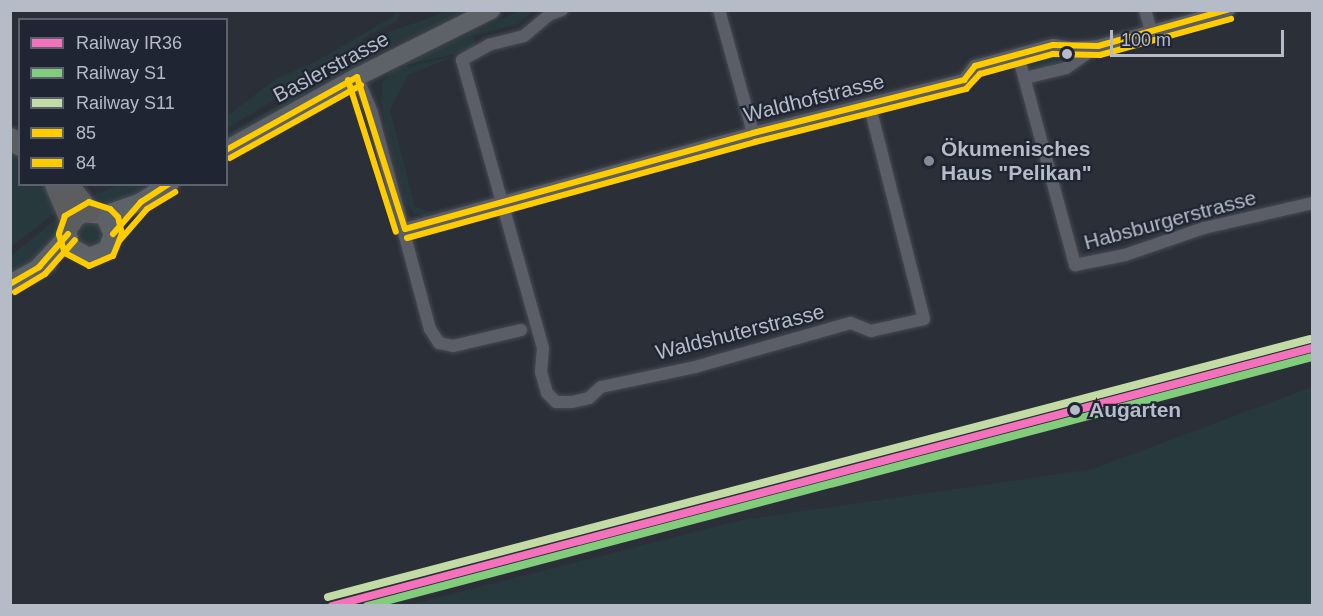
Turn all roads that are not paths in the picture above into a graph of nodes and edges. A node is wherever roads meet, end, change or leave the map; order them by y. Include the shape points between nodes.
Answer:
1 (492, 10) edge
2 (562, 10) edge
3 (719, 10) edge
4 (1145, 10) edge
5 (1229, 10) edge
6 (1151, 31) junction
7 (1098, 46) junction
8 (1018, 55) junction
9 (357, 77) junction
10 (1025, 78) junction
11 (869, 104) junction
12 (753, 133) junction
13 (228, 149) edge
14 (57, 186) edge
15 (68, 186) edge
16 (167, 186) edge
17 (141, 202) junction
18 (1312, 203) edge
19 (500, 204) junction
20 (83, 221) junction
21 (405, 230) junction
22 (113, 234) junction
23 (76, 251) junction
24 (39, 267) junction
25 (10, 284) edge
26 (521, 330) dead end

1 - 9 main road, Baslerstrasse
2 - 19 street via 549,15 524,36 489,45 462,60
3 - 12 street
4 - 6 street
5 - 6 street, Waldhofstrasse
6 - 7 street, Waldhofstrasse
7 - 8 street, Waldhofstrasse via 1053,45
7 - 10 street via 1066,68
8 - 10 street, Habsburgerstrasse
8 - 11 street, Waldhofstrasse via 975,66 964,80
9 - 13 main road, Baslerstrasse
9 - 21 street
10 - 18 street, Habsburgerstrasse via 1075,265 1125,255 1204,228
11 - 12 street, Waldhofstrasse
11 - 19 street, Waldshuterstrasse via 924,319 871,331 851,323 695,367 601,387 589,398 556,402 544,382 543,348
12 - 19 street, Waldhofstrasse
14 - 20 highway
15 - 20 highway
16 - 17 main road
17 - 20 main road
17 - 22 main road
19 - 21 street, Waldhofstrasse
20 - 22 main road
20 - 23 main road
20 - 24 main road
21 - 26 street via 430,329 439,343 453,346
22 - 23 main road via 110,247 102,254 89,257
23 - 24 main road
24 - 25 main road

